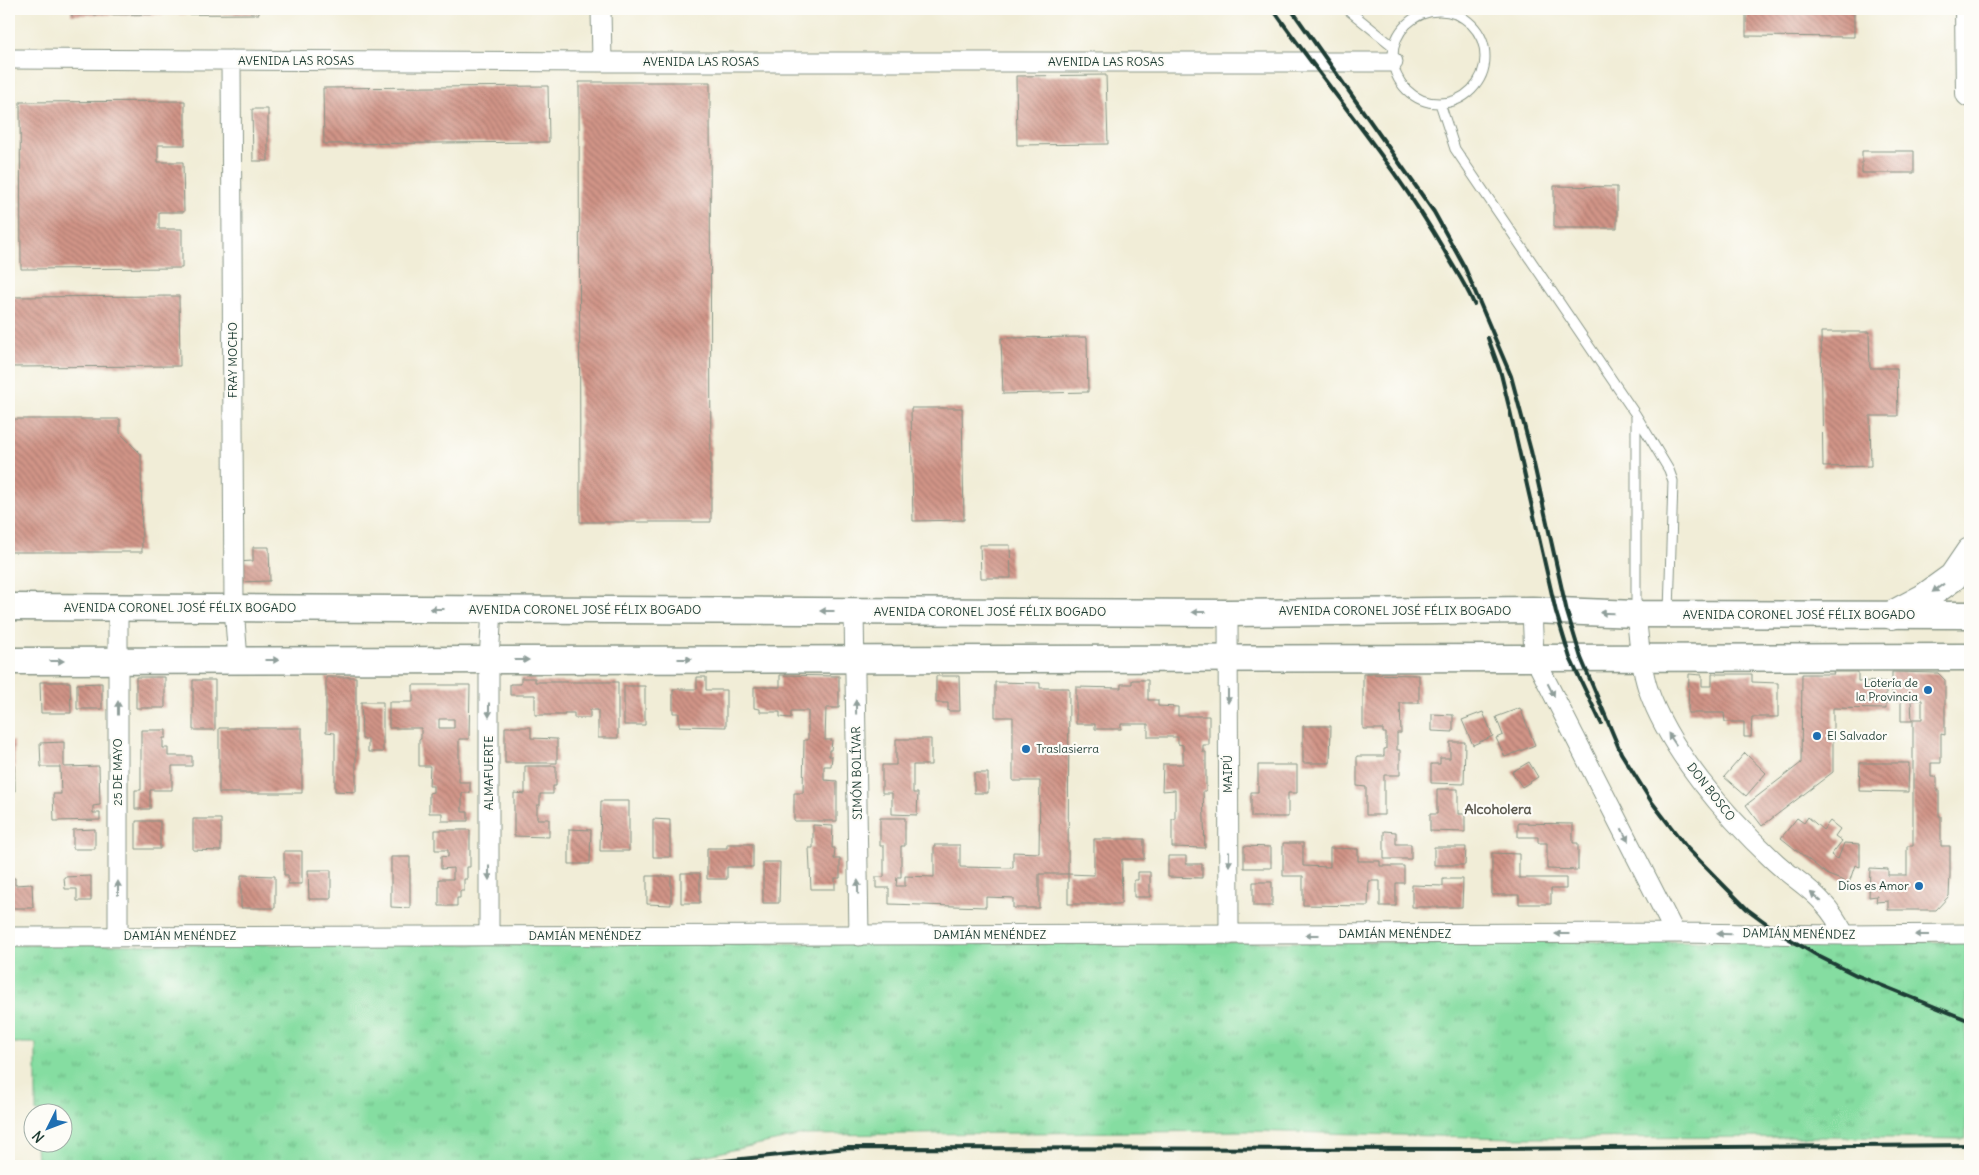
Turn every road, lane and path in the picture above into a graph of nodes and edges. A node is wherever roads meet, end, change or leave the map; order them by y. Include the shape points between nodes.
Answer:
1 (601, 9) edge
2 (1347, 9) edge
3 (1969, 9) edge
4 (1394, 54) junction
5 (9, 59) edge
6 (231, 60) junction
7 (602, 62) junction
8 (1970, 93) edge
9 (1440, 103) junction
10 (1636, 415) junction
11 (1970, 552) edge
12 (9, 607) edge
13 (118, 608) junction
14 (234, 608) junction
15 (492, 609) junction
16 (1532, 610) junction
17 (854, 611) junction
18 (1228, 612) junction
19 (1636, 614) junction
20 (1668, 614) junction
21 (1892, 615) junction
22 (1970, 616) edge
23 (1534, 657) junction
24 (1970, 657) edge
25 (1640, 658) junction
26 (856, 659) junction
27 (1228, 659) junction
28 (118, 660) junction
29 (238, 660) junction
30 (489, 660) junction
31 (9, 661) edge
32 (1675, 933) junction
33 (1970, 934) edge
34 (1229, 935) junction
35 (1845, 935) junction
36 (118, 936) junction
37 (489, 936) junction
38 (859, 936) junction
39 (9, 937) edge

1 - 7 street
2 - 4 lane
3 - 8 main road
4 - 7 street, AVENIDA LAS ROSAS
4 - 9 lane via 1397,76 1406,89 1418,98
4 - 9 lane via 1398,36 1407,24 1421,15 1435,11 1450,12 1476,30 1483,44 1485,59 1482,75 1459,99
5 - 6 street, AVENIDA LAS ROSAS
6 - 7 street, AVENIDA LAS ROSAS
6 - 14 street, FRAY MOCHO
9 - 10 lane via 1455,149
10 - 19 lane
10 - 20 lane via 1673,481
11 -> 21 main road via 1953,577
12 - 13 main road, AVENIDA CORONEL JOSÉ FÉLIX BOGADO
13 - 14 main road, AVENIDA CORONEL JOSÉ FÉLIX BOGADO
13 - 28 street, 25 DE MAYO
15 -> 14 main road, AVENIDA CORONEL JOSÉ FÉLIX BOGADO
14 - 29 street, FRAY MOCHO
17 -> 15 main road, AVENIDA CORONEL JOSÉ FÉLIX BOGADO
15 - 30 street, ALMAFUERTE
16 - 18 main road, AVENIDA CORONEL JOSÉ FÉLIX BOGADO
19 -> 16 main road, AVENIDA CORONEL JOSÉ FÉLIX BOGADO
16 - 23 street
18 -> 17 main road, AVENIDA CORONEL JOSÉ FÉLIX BOGADO
17 - 26 street, SIMÓN BOLÍVAR
18 - 27 street, MAIPÚ
19 - 20 main road, AVENIDA CORONEL JOSÉ FÉLIX BOGADO
19 - 25 street, DON BOSCO
20 - 21 main road, AVENIDA CORONEL JOSÉ FÉLIX BOGADO
21 - 22 main road, AVENIDA CORONEL JOSÉ FÉLIX BOGADO
23 - 25 main road
23 - 27 main road
23 -> 32 street
24 - 25 main road
35 -> 25 street, DON BOSCO via 1823,902 1739,828 1687,762 1662,723
26 - 27 main road
30 -> 26 main road
38 -> 26 street, SIMÓN BOLÍVAR
27 -> 34 street, MAIPÚ
28 - 29 main road
31 -> 28 main road
36 -> 28 street, 25 DE MAYO
29 -> 30 main road
30 -> 37 street, ALMAFUERTE
32 -> 34 street, DAMIÁN MENÉNDEZ
35 -> 32 street, DAMIÁN MENÉNDEZ
33 -> 35 street, DAMIÁN MENÉNDEZ
34 - 38 street, DAMIÁN MENÉNDEZ
36 - 37 street, DAMIÁN MENÉNDEZ
36 - 39 street, DAMIÁN MENÉNDEZ
37 - 38 street, DAMIÁN MENÉNDEZ

